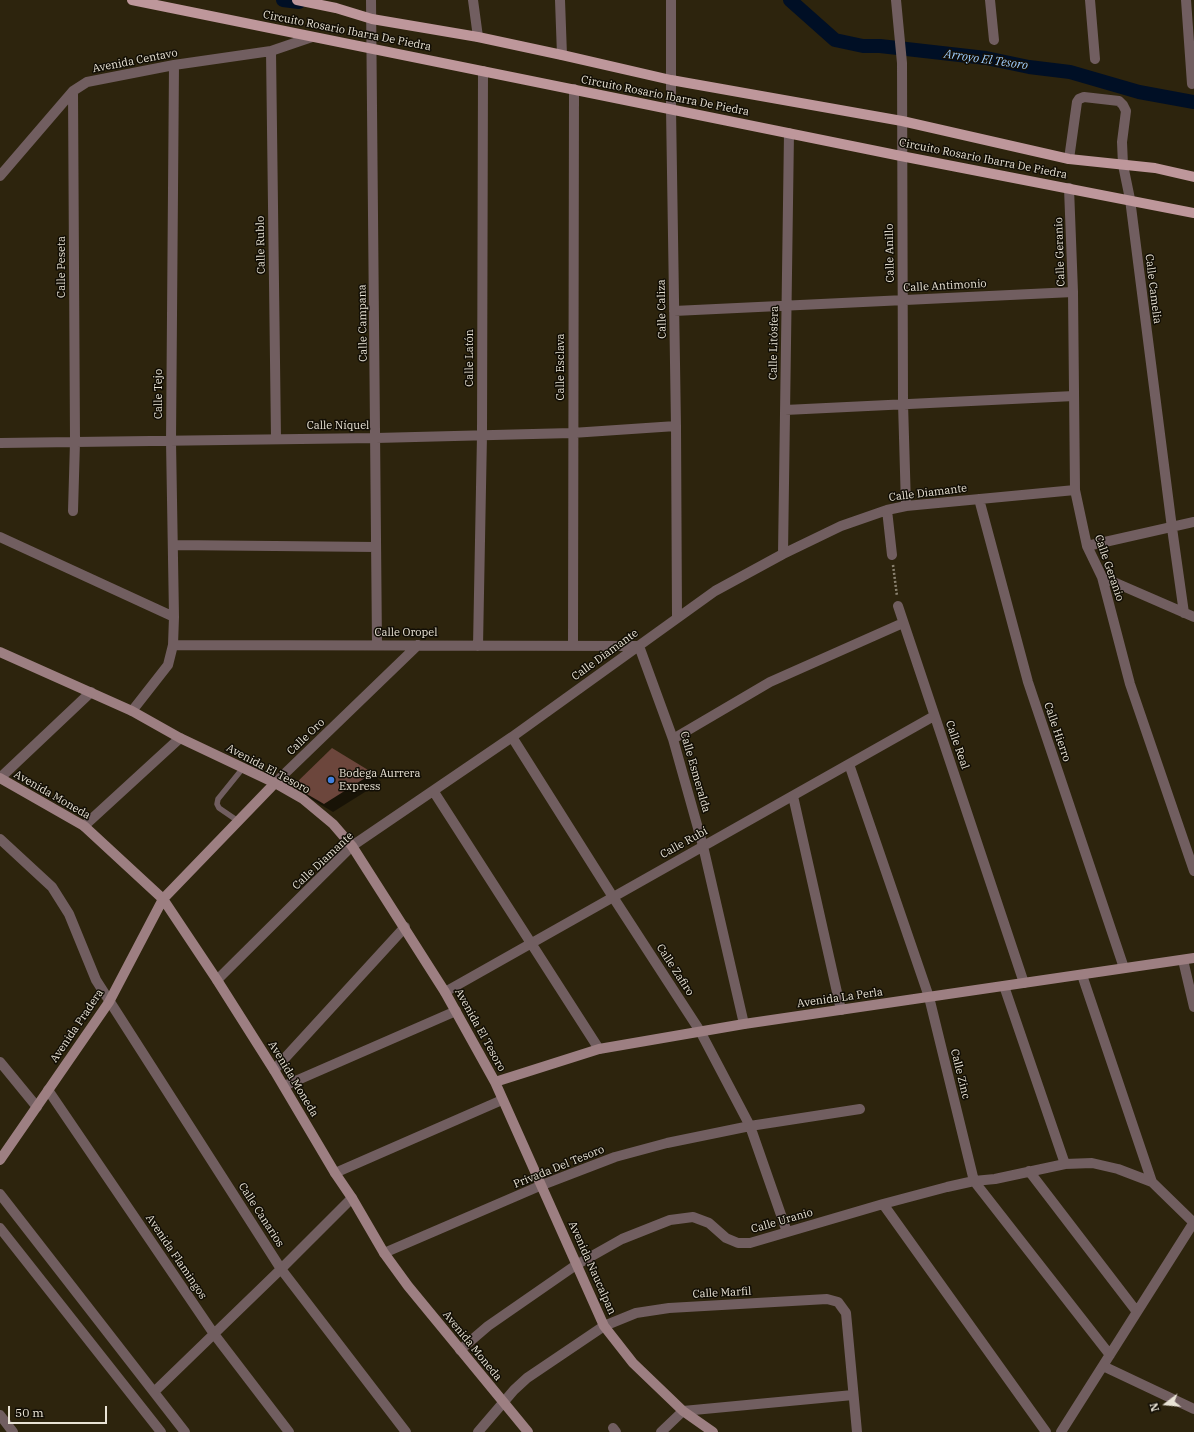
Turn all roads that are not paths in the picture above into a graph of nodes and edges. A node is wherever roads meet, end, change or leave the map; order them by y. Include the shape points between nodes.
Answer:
1 (132, 0) edge
2 (297, 0) edge
3 (473, 0) edge
4 (560, 0) edge
5 (671, 0) edge
6 (896, 0) edge
7 (990, 0) edge
8 (1090, 0) edge
9 (1186, 0) edge
10 (372, 3) edge
11 (372, 19) junction
12 (312, 36) junction
13 (478, 37) junction
14 (994, 40) dead end
15 (372, 49) junction
16 (271, 51) junction
17 (562, 55) junction
18 (1095, 59) dead end
19 (174, 65) junction
20 (483, 71) junction
21 (671, 80) junction
22 (1192, 84) dead end
23 (574, 89) junction
24 (72, 92) junction
25 (671, 109) junction
26 (902, 121) junction
27 (789, 133) junction
28 (901, 156) junction
29 (1069, 159) junction
30 (1123, 165) junction
31 (0, 176) edge
32 (1194, 177) edge
33 (1069, 188) junction
34 (1130, 199) junction
35 (1194, 213) edge
36 (1073, 292) junction
37 (903, 300) junction
38 (787, 306) junction
39 (674, 311) junction
40 (1074, 396) junction
41 (903, 403) junction
42 (785, 410) junction
43 (676, 426) junction
44 (572, 433) junction
45 (482, 435) junction
46 (276, 438) junction
47 (376, 438) junction
48 (171, 441) junction
49 (0, 442) edge
50 (75, 442) junction
51 (1075, 490) junction
52 (979, 499) junction
53 (906, 506) junction
54 (887, 510) junction
55 (73, 511) dead end
56 (1194, 522) edge
57 (1172, 528) junction
58 (0, 537) edge
59 (173, 545) junction
60 (1087, 546) junction
61 (376, 547) junction
62 (783, 554) junction
63 (892, 555) road end
64 (1102, 577) junction
65 (898, 606) road end
66 (1184, 613) junction
67 (174, 617) junction
68 (1194, 617) edge
69 (677, 618) junction
70 (903, 623) junction
71 (173, 645) junction
72 (377, 645) junction
73 (418, 645) junction
74 (478, 646) junction
75 (573, 646) junction
76 (639, 646) junction
77 (0, 652) edge
78 (91, 692) junction
79 (132, 710) junction
80 (934, 716) junction
81 (512, 736) junction
82 (180, 738) junction
83 (673, 739) junction
84 (849, 764) junction
85 (243, 768) junction
86 (0, 778) edge
87 (274, 783) junction
88 (434, 792) junction
89 (793, 796) junction
90 (238, 821) junction
91 (84, 826) junction
92 (0, 839) edge
93 (352, 846) junction
94 (703, 846) junction
95 (1194, 871) edge
96 (613, 897) junction
97 (163, 899) junction
98 (405, 927) junction
99 (532, 943) junction
100 (1194, 958) edge
101 (1183, 960) junction
102 (1124, 968) junction
103 (1082, 974) junction
104 (217, 980) junction
105 (1024, 983) junction
106 (1004, 986) junction
107 (445, 992) junction
108 (929, 997) junction
109 (109, 1002) junction
110 (1194, 1007) edge
111 (841, 1010) junction
112 (456, 1011) junction
113 (744, 1024) junction
114 (700, 1031) junction
115 (598, 1049) junction
116 (0, 1062) edge
117 (274, 1070) junction
118 (495, 1082) junction
119 (284, 1086) junction
120 (48, 1090) junction
121 (502, 1100) junction
122 (37, 1107) junction
123 (860, 1109) dead end
124 (750, 1126) junction
125 (0, 1160) edge
126 (1066, 1164) junction
127 (1030, 1171) junction
128 (335, 1173) junction
129 (974, 1181) junction
130 (1152, 1182) junction
131 (542, 1185) junction
132 (0, 1194) edge
133 (352, 1198) junction
134 (883, 1204) junction
135 (1194, 1223) edge
136 (0, 1228) edge
137 (787, 1232) junction
138 (384, 1253) junction
139 (576, 1265) junction
140 (282, 1269) junction
141 (1137, 1312) junction
142 (604, 1326) junction
143 (214, 1334) junction
144 (460, 1350) junction
145 (1110, 1355) junction
146 (1103, 1366) junction
147 (154, 1392) junction
148 (853, 1395) junction
149 (503, 1403) junction
150 (1194, 1409) edge
151 (683, 1411) junction
152 (0, 1415) edge
153 (13, 1432) edge
154 (161, 1432) edge
155 (184, 1432) edge
156 (289, 1432) edge
157 (406, 1432) edge
158 (478, 1432) edge
159 (528, 1432) edge
160 (661, 1432) edge
161 (712, 1432) edge
162 (856, 1432) edge
163 (1046, 1432) edge
164 (1061, 1432) edge

1 - 12 main road, Circuito Rosario Ibarra De Piedra
2 - 11 main road
3 - 13 street
4 - 17 street
5 - 21 street, Calle Caliza
6 - 26 street, Calle Anillo via 902,63
7 - 14 street
8 - 18 street
9 - 22 street
10 - 11 street, Calle Campana
11 - 13 main road
11 - 15 street, Calle Campana
12 - 15 main road, Circuito Rosario Ibarra De Piedra
12 - 16 street, Avenida Centavo
13 - 17 main road
15 - 20 main road, Circuito Rosario Ibarra De Piedra
15 - 47 street, Calle Campana
16 - 19 street, Avenida Centavo
16 - 46 street, Calle Rublo
17 - 21 main road
19 - 24 street, Avenida Centavo via 87,82
19 - 48 street, Calle Tejo
20 - 23 main road, Circuito Rosario Ibarra De Piedra
20 - 45 street, Calle Latón
21 - 25 street, Calle Caliza
21 - 26 main road
23 - 25 main road, Circuito Rosario Ibarra De Piedra
23 - 44 street, Calle Esclava
24 - 31 street, Avenida Centavo
24 - 50 street, Calle Peseta
25 - 27 main road, Circuito Rosario Ibarra De Piedra
25 - 39 street, Calle Caliza
26 - 28 street, Calle Anillo
26 - 29 main road
27 - 28 main road, Circuito Rosario Ibarra De Piedra
27 - 38 street, Calle Litósfera
28 - 33 main road, Circuito Rosario Ibarra De Piedra
28 - 37 street, Calle Anillo
29 - 30 main road
29 - 30 street, Calle Camelia via 1077,102 1084,97 1119,101 1123,105 1126,111 1122,142
30 - 32 main road via 1155,168
30 - 34 street, Calle Camelia
33 - 34 main road, Circuito Rosario Ibarra De Piedra
33 - 36 street, Calle Geranio
34 - 35 main road, Circuito Rosario Ibarra De Piedra
34 - 57 street, Calle Camelia
36 - 37 street, Calle Antimonio
36 - 40 street, Calle Geranio
37 - 38 street, Calle Antimonio
37 - 41 street, Calle Anillo
38 - 39 street, Calle Antimonio
38 - 42 street, Calle Litósfera
39 - 43 street, Calle Caliza
40 - 41 street
40 - 51 street, Calle Geranio
41 - 42 street
41 - 53 street, Calle Anillo
42 - 62 street, Calle Litósfera
43 - 44 street, Calle Níquel
43 - 69 street, Calle Caliza
44 - 45 street, Calle Níquel
44 - 75 street, Calle Esclava
45 - 47 street, Calle Níquel
45 - 74 street, Calle Latón
46 - 47 street, Calle Níquel
46 - 48 street, Calle Níquel
47 - 61 street, Calle Campana
48 - 50 street, Calle Níquel
48 - 59 street, Calle Tejo
49 - 50 street, Calle Níquel
50 - 55 street, Calle Peseta
51 - 52 street, Calle Diamante
51 - 60 street, Calle Geranio
52 - 53 street, Calle Diamante
52 - 102 street, Calle Hierro via 1028,682
53 - 54 street, Calle Diamante
54 - 62 street, Calle Diamante via 841,526
54 - 63 street
56 - 57 street
57 - 60 street
57 - 66 street, Calle Camelia
58 - 67 street
59 - 61 street
59 - 67 street, Calle Tejo
60 - 64 street, Calle Geranio
61 - 72 street, Calle Campana
62 - 69 street, Calle Diamante via 715,591
64 - 66 street
64 - 95 street, Calle Geranio via 1130,684
65 - 70 street, Calle Real
66 - 68 street
67 - 71 street, Calle Tejo
69 - 76 street, Calle Diamante
70 - 80 street, Calle Real
70 - 83 street via 770,682
71 - 72 street, Calle Oropel
71 - 79 street, Calle Tejo via 168,665
72 - 73 street, Calle Oropel
73 - 74 street, Calle Oropel
73 - 87 street, Calle Oro
74 - 75 street, Calle Oropel
75 - 76 street, Calle Oropel
76 - 81 street, Calle Diamante
76 - 83 street, Calle Esmeralda
77 - 78 main road, Avenida El Tesoro
78 - 79 main road, Avenida El Tesoro
78 - 86 street
79 - 82 main road, Avenida El Tesoro
80 - 84 street, Calle Rubí
80 - 105 street, Calle Real
81 - 88 street, Calle Diamante
81 - 96 street, Calle Zafiro
82 - 85 main road, Avenida El Tesoro
82 - 91 street
83 - 94 street, Calle Esmeralda
84 - 89 street, Calle Rubí
84 - 108 street, Calle Zinc
85 - 87 main road, Avenida El Tesoro
85 - 90 lane via 218,799 217,804
86 - 91 main road, Avenida Moneda
87 - 90 main road, Calle Oro
87 - 93 main road, Avenida El Tesoro via 303,799 333,824
88 - 93 street, Calle Diamante
88 - 99 street
89 - 94 street, Calle Rubí
89 - 111 street
90 - 97 main road, Calle Oro
91 - 97 main road, Avenida Moneda
92 - 109 street, Calle Canarios via 52,887 69,914 96,980
93 - 98 main road, Avenida El Tesoro
93 - 104 street, Calle Diamante
94 - 96 street, Calle Rubí
94 - 113 street, Calle Esmeralda
96 - 99 street, Calle Rubí
96 - 114 street, Calle Zafiro
97 - 104 main road, Avenida Moneda
97 - 109 main road, Avenida Pradera
98 - 107 main road, Avenida El Tesoro
98 - 117 street
99 - 107 street, Calle Rubí
99 - 115 street
100 - 101 main road, Avenida La Perla
101 - 102 main road, Avenida La Perla
101 - 110 street
102 - 103 main road, Avenida La Perla
103 - 105 main road, Avenida La Perla
103 - 130 street
104 - 117 main road, Avenida Moneda
105 - 106 main road, Avenida La Perla
106 - 108 main road, Avenida La Perla
106 - 126 street
107 - 112 main road, Avenida El Tesoro
108 - 111 main road, Avenida La Perla
108 - 129 street, Calle Zinc
109 - 120 main road, Avenida Pradera
109 - 140 street, Calle Canarios
111 - 113 main road, Avenida La Perla
112 - 118 main road, Avenida El Tesoro
112 - 119 street
113 - 114 main road, Avenida La Perla
114 - 115 main road, Avenida La Perla
114 - 124 street, Calle Zafiro
115 - 118 main road, Avenida La Perla
116 - 122 street
117 - 119 main road, Avenida Moneda
118 - 121 main road, Avenida Naucalpan
119 - 128 main road, Avenida Moneda
120 - 122 main road, Avenida Pradera
120 - 143 street, Avenida Flamingos
121 - 128 street
121 - 131 main road, Avenida Naucalpan
122 - 125 main road, Avenida Pradera
123 - 124 street, Privada Del Tesoro
124 - 131 street, Privada Del Tesoro via 667,1142
124 - 137 street, Calle Zafiro
126 - 127 street, Calle Uranio
126 - 130 street, Calle Uranio via 1092,1164 1118,1169
127 - 129 street, Calle Uranio
127 - 141 street
128 - 133 main road, Avenida Moneda
129 - 134 street, Calle Uranio
129 - 145 street, Calle Zinc
130 - 135 street
131 - 138 street, Privada Del Tesoro
131 - 139 main road, Avenida Naucalpan
132 - 147 street
133 - 138 main road, Avenida Moneda
133 - 140 street
134 - 137 street, Calle Uranio
134 - 163 street
135 - 141 street
136 - 154 street
137 - 139 street, Calle Uranio via 750,1244 738,1243 726,1238 709,1223 693,1217 670,1220 622,1239
138 - 144 main road, Avenida Moneda
139 - 142 main road, Avenida Naucalpan
139 - 144 street, Calle Uranio via 488,1326
140 - 143 street
140 - 157 street, Calle Canarios
141 - 145 street
142 - 148 street, Calle Marfil via 636,1313 669,1308 827,1299 838,1302 846,1313
142 - 149 street, Calle Marfil via 527,1378
142 - 151 main road, Avenida Naucalpan via 633,1363
143 - 147 street
143 - 156 street, Avenida Flamingos
144 - 149 main road, Avenida Moneda
145 - 146 street
146 - 150 street
146 - 164 street
147 - 155 street
148 - 151 street
148 - 162 street, Calle Marfil
149 - 158 street, Calle Marfil
149 - 159 main road, Avenida Moneda
151 - 160 street
151 - 161 main road, Avenida Naucalpan
152 - 153 street

